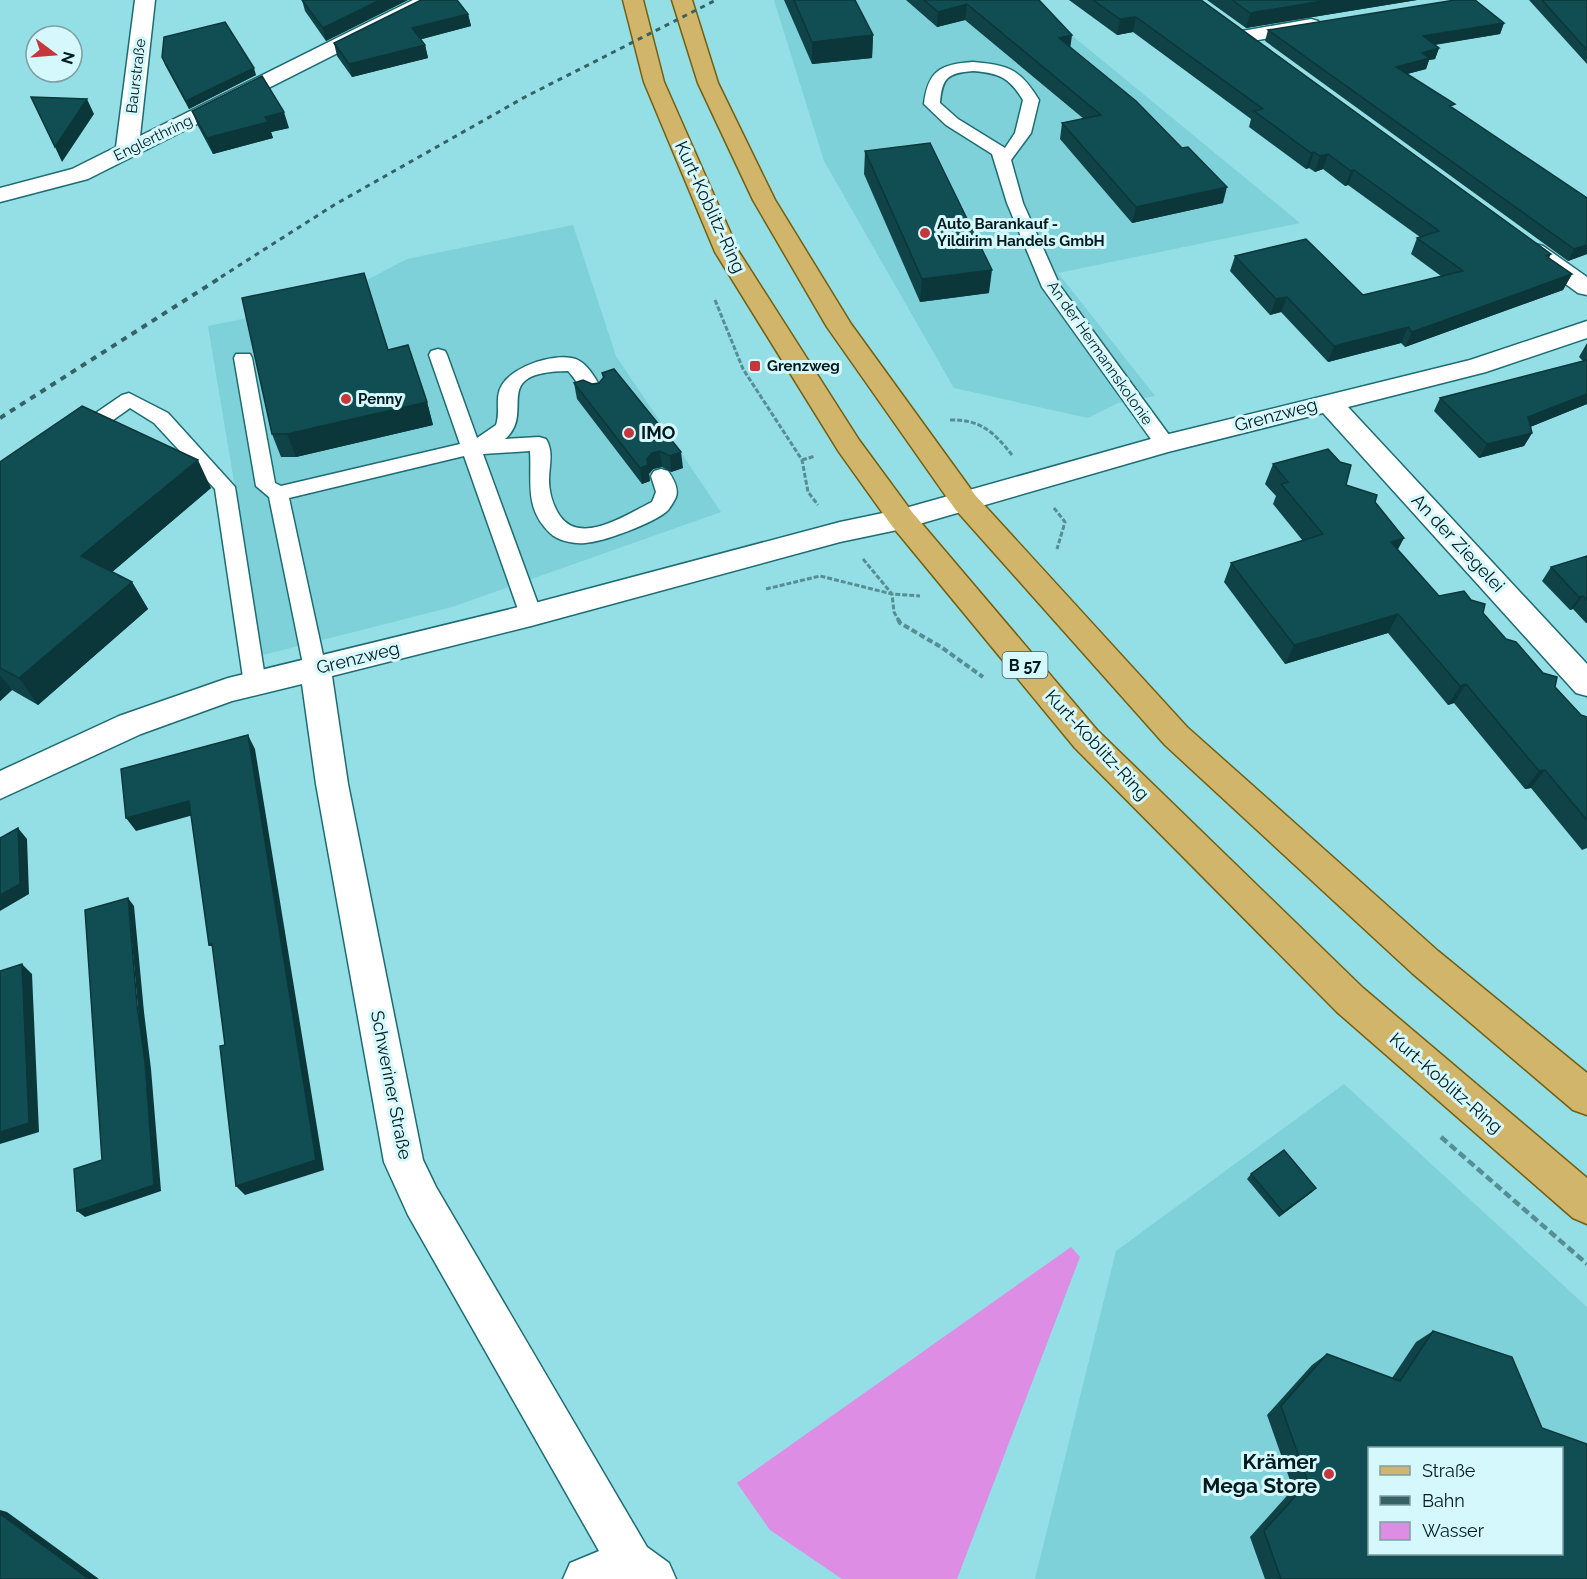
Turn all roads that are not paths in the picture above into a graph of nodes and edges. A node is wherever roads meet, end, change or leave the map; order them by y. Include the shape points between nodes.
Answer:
1 (145, 0) edge
2 (428, 0) edge
3 (633, 0) edge
4 (682, 0) edge
5 (1332, 22) edge
6 (1261, 51) edge
7 (127, 152) junction
8 (1003, 159) junction
9 (0, 195) edge
10 (1520, 239) edge
11 (1587, 288) edge
12 (1587, 329) edge
13 (438, 355) dead end
14 (243, 358) dead end
15 (594, 393) edge
16 (1328, 402) junction
17 (65, 444) edge
18 (1165, 444) junction
19 (471, 448) junction
20 (661, 476) dead end
21 (278, 494) junction
22 (965, 502) junction
23 (902, 519) junction
24 (531, 615) junction
25 (315, 669) junction
26 (255, 684) junction
27 (1587, 684) edge
28 (0, 786) edge
29 (1587, 1096) edge
30 (1587, 1204) edge
31 (642, 1571) edge
32 (586, 1579) edge

1 - 7 street, Baurstraße
2 - 7 street, Englerthring
3 - 23 main road, Kurt-Koblitz-Ring / B 57 via 654,82 727,252 849,446
4 - 22 main road via 708,83 764,200 840,327
5 - 6 street via 1233,31
7 - 9 street, Englerthring via 80,174
8 - 8 lane via 1021,141 1028,120 1031,100 1018,80 996,70 967,66 945,72 934,84 932,104 952,122 999,151
8 - 18 lane, An der Hermannskolonie via 1015,203 1051,287
10 - 11 street
12 - 16 street, Grenzweg via 1477,366
13 - 19 lane
14 - 21 lane via 266,486
15 - 19 lane via 573,365 547,365 524,372 512,383 507,398 506,427
16 - 18 street, Grenzweg
16 - 27 street, An der Ziegelei
17 - 26 lane via 129,399 161,418 225,487
18 - 22 street, Grenzweg
19 - 20 lane via 539,444 539,485 545,508 554,526 576,537 592,536 659,507 667,499
19 - 21 lane
19 - 24 lane
21 - 25 lane
22 - 23 street, Grenzweg
22 - 29 main road via 1176,736 1425,962
23 - 24 street, Grenzweg
23 - 30 main road, Kurt-Koblitz-Ring / B 57 via 1086,739 1350,1000
24 - 25 street, Grenzweg
25 - 26 street, Grenzweg
25 - 31 street, Schweriner Straße via 332,784 404,1162 422,1201
26 - 28 street, Grenzweg via 130,725
31 - 32 street

